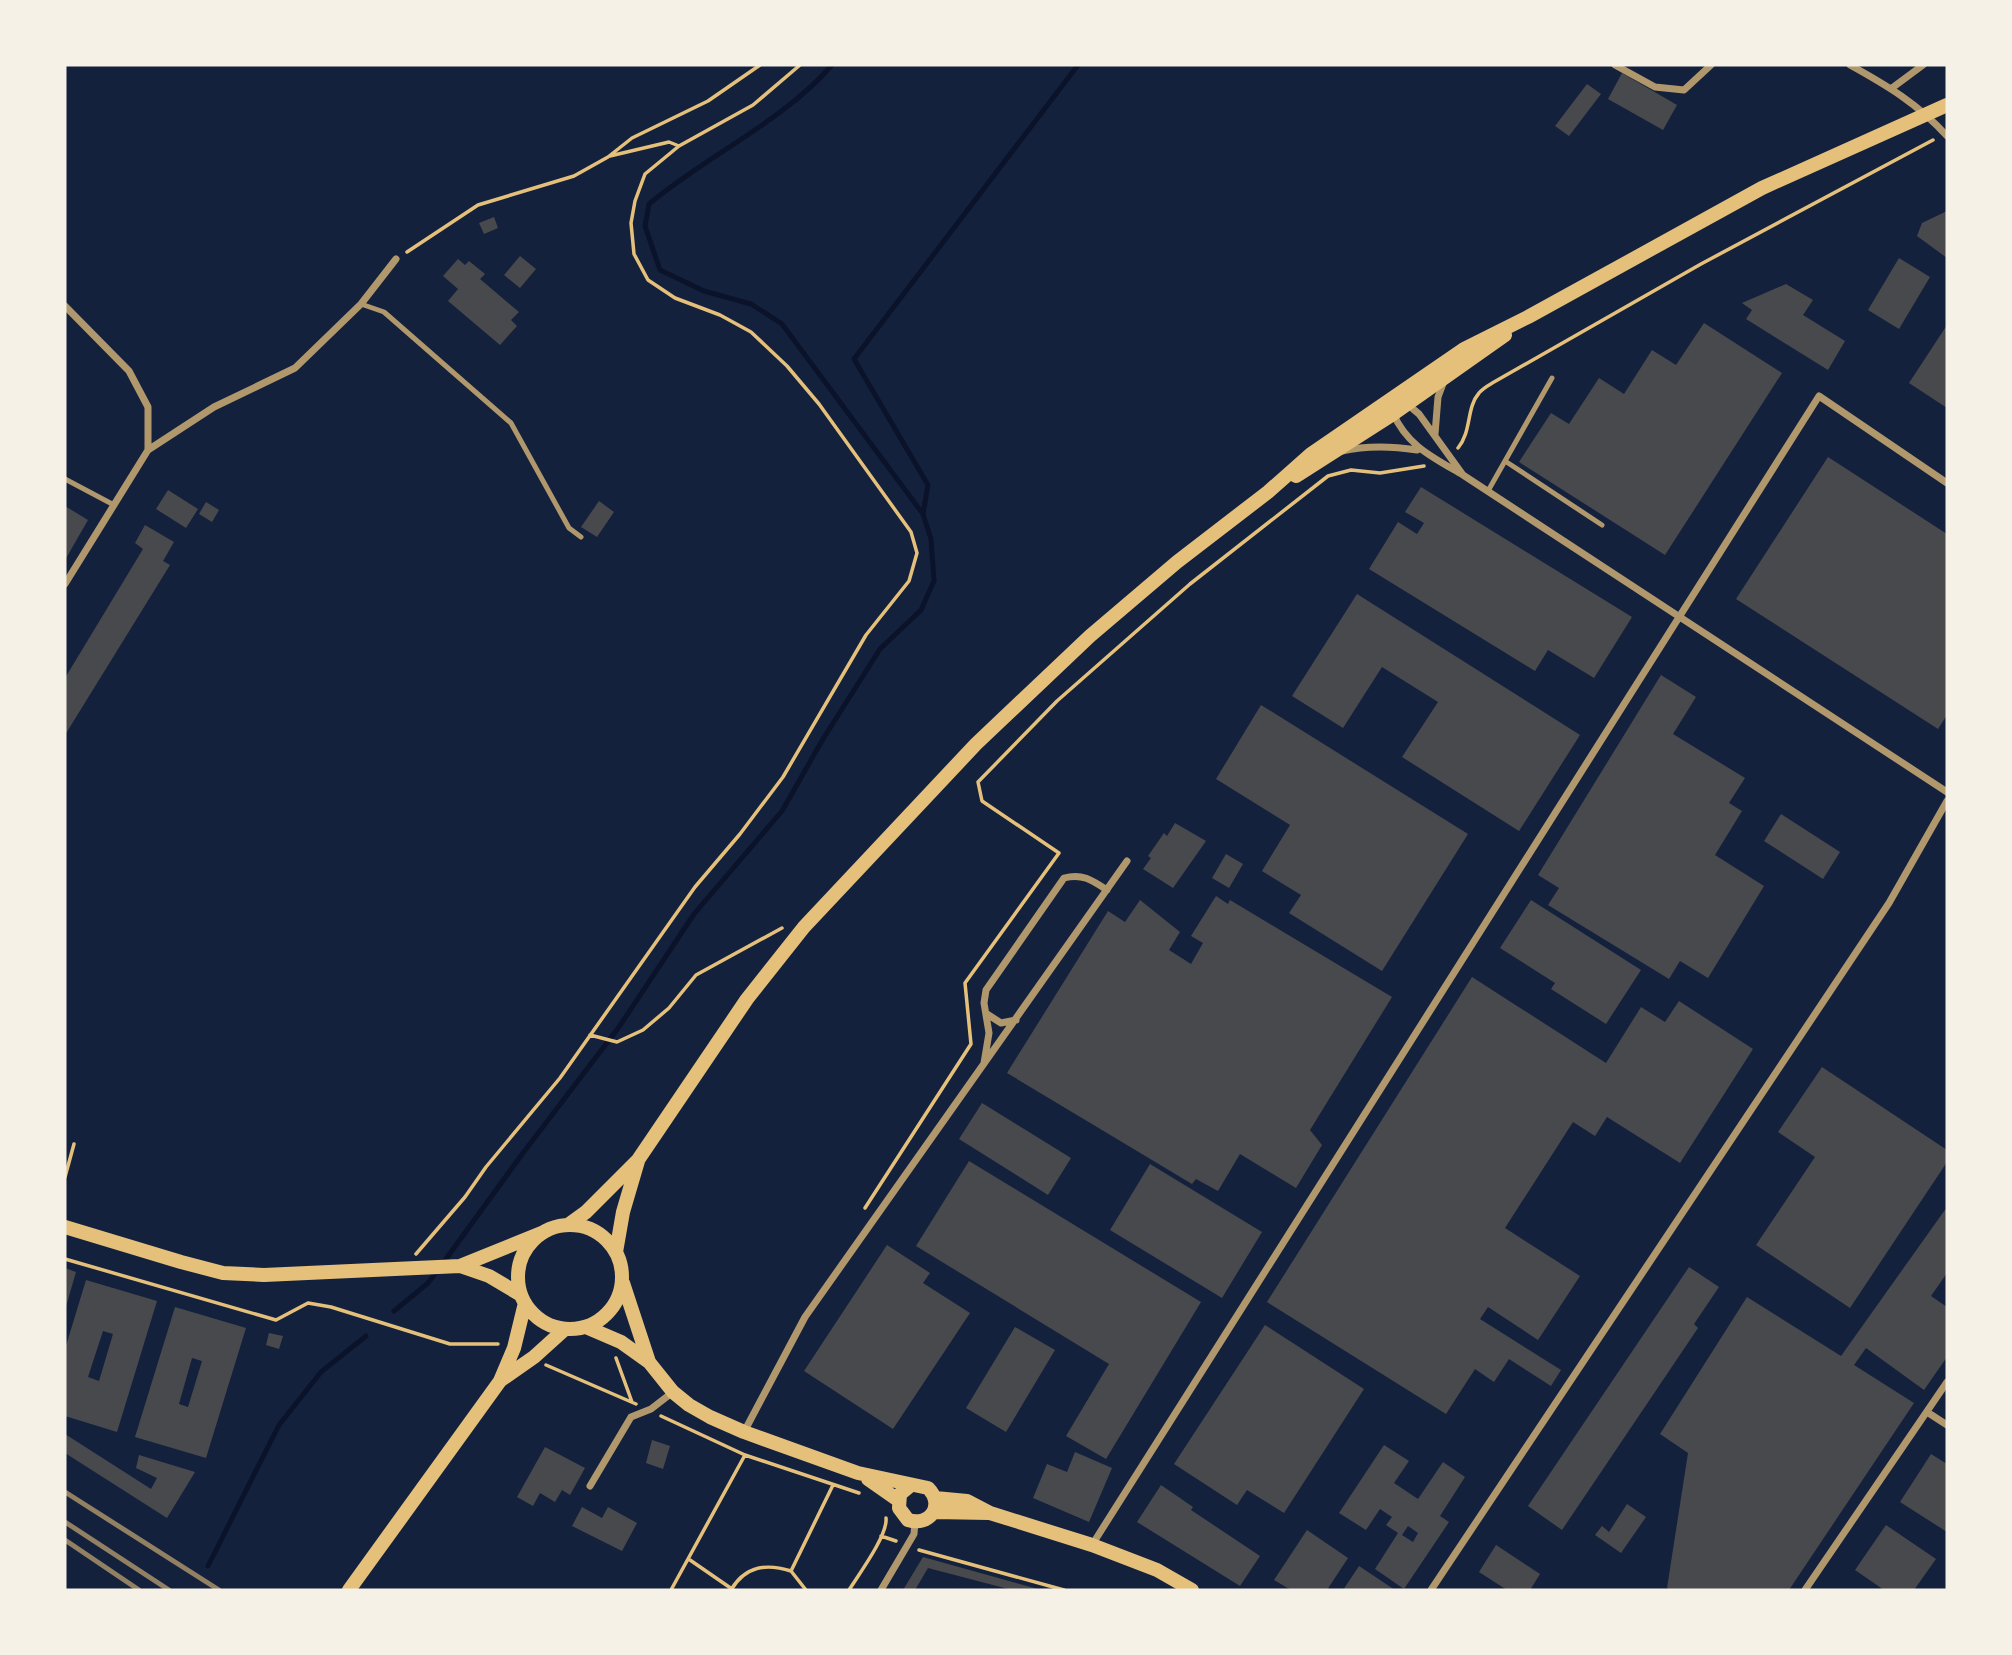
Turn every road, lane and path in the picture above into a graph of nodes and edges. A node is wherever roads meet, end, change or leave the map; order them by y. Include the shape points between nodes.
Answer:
1 (760, 65) edge
2 (800, 65) edge
3 (1615, 65) edge
4 (1711, 65) edge
5 (1850, 65) edge
6 (1923, 65) edge
7 (1892, 88) junction
8 (1947, 105) edge
9 (1927, 113) junction
10 (1946, 135) edge
11 (680, 146) junction
12 (608, 157) junction
13 (396, 259) joint
14 (360, 304) junction
15 (65, 306) edge
16 (1528, 317) junction
17 (1447, 377) junction
18 (1552, 378) dead end
19 (1393, 398) junction
20 (1407, 404) junction
21 (1393, 414) junction
22 (1435, 435) junction
23 (1458, 448) dead end
24 (148, 450) junction
25 (1419, 450) junction
26 (1335, 453) junction
27 (1505, 461) junction
28 (1427, 466) dead end
29 (1463, 475) junction
30 (65, 479) edge
31 (1947, 483) edge
32 (1488, 491) junction
33 (1268, 492) junction
34 (114, 505) junction
35 (1602, 525) dead end
36 (582, 537) dead end
37 (65, 584) edge
38 (1678, 615) junction
39 (1947, 792) edge
40 (1947, 801) edge
41 (1127, 861) dead end
42 (1107, 890) junction
43 (804, 927) junction
44 (986, 1013) junction
45 (1016, 1020) junction
46 (590, 1035) junction
47 (983, 1068) junction
48 (74, 1144) dead end
49 (638, 1160) junction
50 (65, 1177) edge
51 (859, 1217) dead end
52 (568, 1225) junction
53 (65, 1227) edge
54 (544, 1232) junction
55 (616, 1252) junction
56 (414, 1256) dead end
57 (65, 1259) edge
58 (460, 1266) junction
59 (622, 1283) junction
60 (523, 1299) junction
61 (586, 1327) junction
62 (565, 1329) junction
63 (500, 1344) dead end
64 (614, 1352) dead end
65 (649, 1362) junction
66 (540, 1363) dead end
67 (500, 1381) junction
68 (1947, 1382) edge
69 (673, 1392) junction
70 (1927, 1412) junction
71 (659, 1415) dead end
72 (1947, 1425) edge
73 (744, 1432) junction
74 (746, 1455) junction
75 (858, 1473) junction
76 (833, 1485) junction
77 (911, 1485) junction
78 (590, 1486) dead end
79 (861, 1493) dead end
80 (898, 1500) junction
81 (935, 1505) junction
82 (884, 1514) dead end
83 (915, 1522) junction
84 (881, 1536) junction
85 (1092, 1545) junction
86 (907, 1546) junction
87 (689, 1560) junction
88 (791, 1571) junction
89 (731, 1589) edge
90 (1057, 1589) edge
91 (349, 1590) edge
92 (671, 1590) edge
93 (806, 1590) edge
94 (849, 1590) edge
95 (881, 1590) edge
96 (1064, 1590) edge
97 (1192, 1590) edge
98 (1431, 1590) edge
99 (1805, 1590) edge

1 - 12 path via 708,101 632,138
2 - 11 path via 752,106
3 - 4 street via 1656,87 1684,90
5 - 7 street
6 - 7 street
7 - 9 street
8 - 9 main road
9 - 10 street
9 - 16 main road via 1762,188
10 - 23 path via 1701,264 1494,382 1479,393 1466,438
11 - 12 path via 668,142
11 - 46 path via 645,174 635,201 631,223 634,254 648,280 675,298 751,331 787,366 911,532 917,553 909,581 866,635 783,777 695,887
12 - 13 path via 574,176 478,205
13 - 14 street
14 - 24 street via 295,368 214,407
14 - 36 lane via 384,312 511,423 569,528
15 - 24 street via 129,371 148,407
16 - 17 main road
16 - 19 main road via 1464,349
17 - 20 main road
17 - 22 street via 1438,397
18 - 27 lane
19 - 20 street
19 - 21 street
19 - 33 main road via 1311,454
20 - 21 main road
20 - 22 street
21 - 25 street
21 - 26 main road
22 - 29 street
24 - 34 street
25 - 26 street via 1362,446
25 - 29 street
26 - 33 main road
27 - 32 lane
27 - 35 lane
28 - 51 path via 1380,473 1351,470 1328,476 1190,584 1057,701 978,782 982,800 1059,853 965,983 971,1044
29 - 32 street
30 - 34 lane
31 - 38 street via 1819,396
32 - 38 street
33 - 43 main road via 1090,636 976,744
34 - 37 street
38 - 39 street
38 - 85 street
40 - 98 street via 1889,903
41 - 42 street
42 - 44 street via 1084,876 1064,878 986,990
42 - 45 street
43 - 46 path via 784,927 696,975 669,1009 643,1030 617,1042
43 - 49 main road via 747,999
44 - 45 street via 1001,1023
44 - 47 street via 989,1033
45 - 47 street
46 - 56 path via 466,1197
47 - 73 street via 805,1317
48 - 50 path
49 - 52 main road
49 - 55 main road
52 - 54 main road
52 - 55 main road via 601,1234
53 - 58 main road via 223,1273
54 - 58 main road
54 - 60 main road via 530,1243 521,1259 518,1277
55 - 59 main road
57 - 63 path via 276,1320 308,1303 450,1344
58 - 60 main road via 489,1276
59 - 61 main road via 607,1315
59 - 65 main road
60 - 62 main road via 536,1316
60 - 67 main road via 514,1348
61 - 62 main road
61 - 65 main road via 621,1342
62 - 67 main road
64 - 66 path via 632,1402
65 - 69 main road
67 - 91 main road
68 - 70 street
69 - 73 main road via 710,1417
69 - 78 street via 631,1417
70 - 72 street
70 - 99 street
71 - 74 path
73 - 75 main road
74 - 76 path
74 - 87 path
75 - 77 main road
75 - 80 main road
76 - 79 path
76 - 88 path
77 - 80 main road
77 - 81 main road via 928,1488
80 - 83 main road via 902,1515
81 - 83 main road via 926,1520
81 - 85 main road via 967,1501 990,1513
82 - 84 path via 887,1523
83 - 86 street
84 - 86 path
84 - 94 path
85 - 97 main road via 1157,1570
86 - 90 path
86 - 95 street
87 - 89 path
87 - 92 path
88 - 89 path via 766,1566 752,1569
88 - 93 path
90 - 96 path

